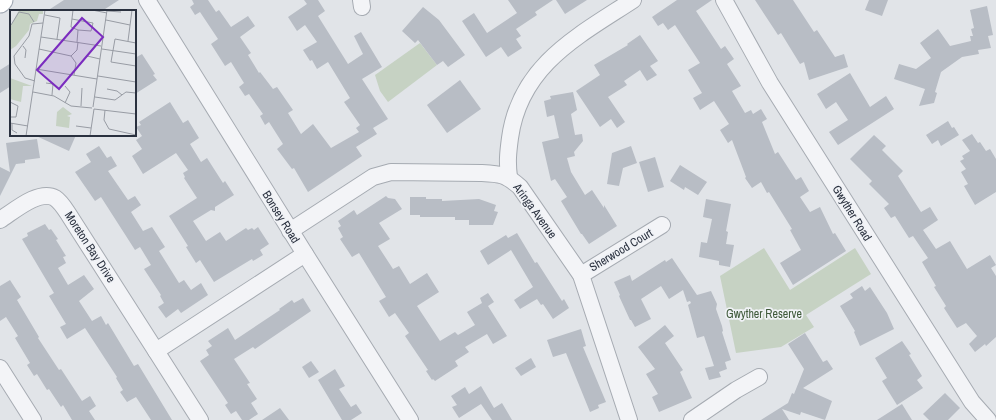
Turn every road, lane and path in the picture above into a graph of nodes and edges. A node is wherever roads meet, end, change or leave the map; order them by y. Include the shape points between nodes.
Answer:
1 (144, 0) edge
2 (633, 0) edge
3 (724, 0) edge
4 (151, 6) edge
5 (509, 177) junction
6 (0, 220) edge
7 (662, 225) dead end
8 (290, 231) junction
9 (305, 254) junction
10 (581, 275) junction
11 (156, 351) junction
12 (0, 368) edge
13 (759, 377) dead end
14 (33, 420) edge
15 (200, 420) edge
16 (410, 420) edge
17 (629, 420) edge
18 (692, 420) edge
19 (988, 420) edge

1 - 4 street, Bonsey Road
2 - 5 street via 567,44 531,81 515,114 507,162
3 - 19 street, Gwyther Road via 770,83 972,402
4 - 8 street, Bonsey Road
5 - 8 street, Aringa Avenue via 481,173 391,172 373,177
5 - 10 street, Aringa Avenue via 520,187
6 - 11 street, Moreton Bay Drive via 42,195 56,199 69,215
7 - 10 street, Sherwood Court
8 - 9 street, Bonsey Road
9 - 11 street
9 - 16 street, Bonsey Road
10 - 17 street, Aringa Avenue
11 - 15 street, Moreton Bay Drive
12 - 14 street
13 - 18 street

